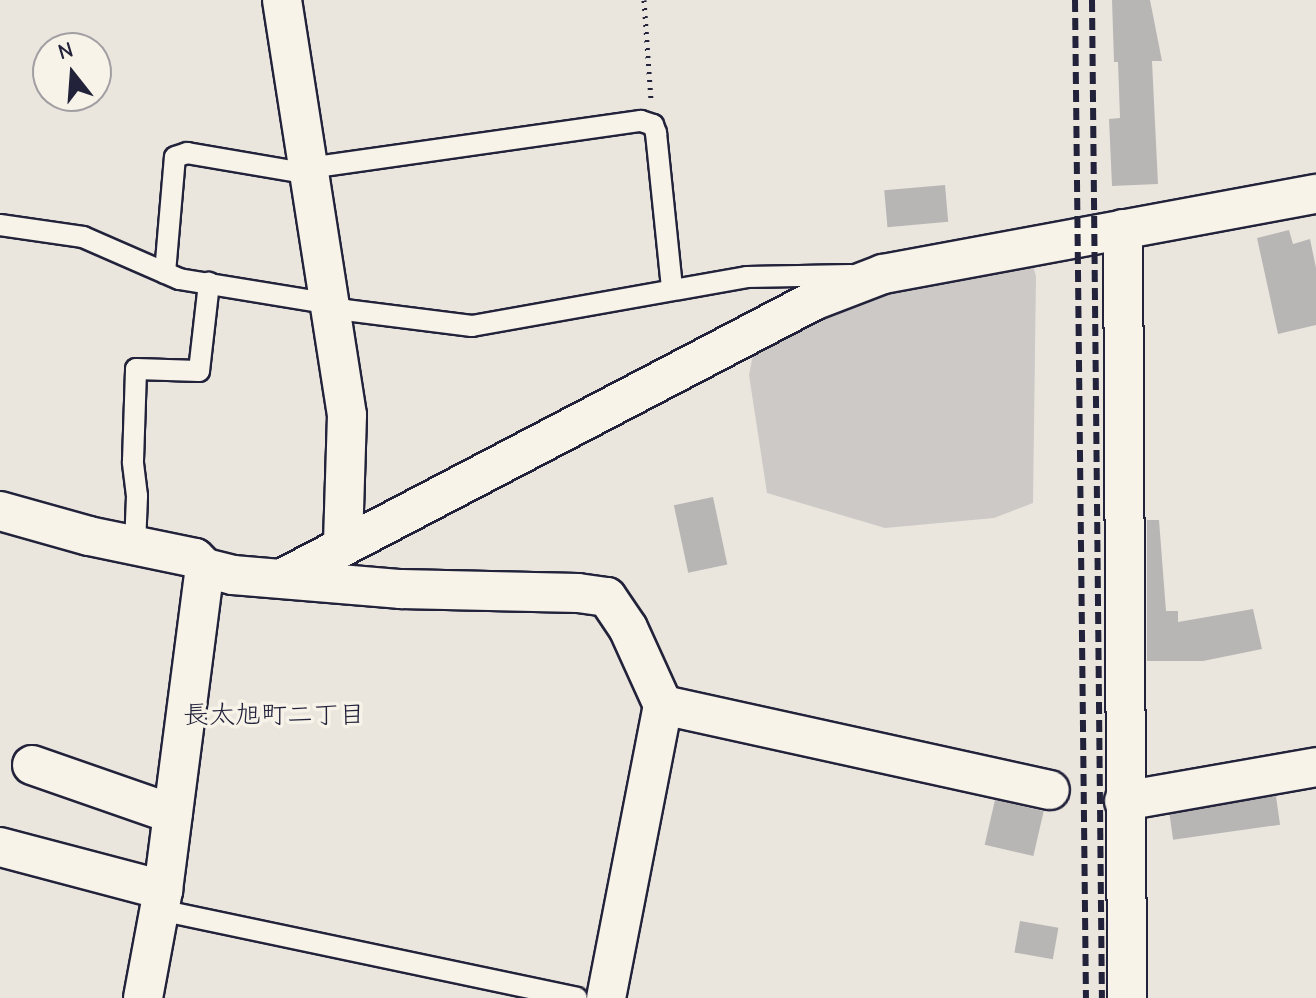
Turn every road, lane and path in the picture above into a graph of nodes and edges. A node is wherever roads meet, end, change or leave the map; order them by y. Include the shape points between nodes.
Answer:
1 (282, 0) edge
2 (644, 0) edge
3 (653, 125) junction
4 (310, 171) junction
5 (1316, 194) edge
6 (0, 225) edge
7 (1123, 229) junction
8 (165, 273) junction
9 (883, 274) junction
10 (209, 283) junction
11 (672, 289) junction
12 (331, 304) junction
13 (0, 511) edge
14 (343, 545) junction
15 (135, 546) junction
16 (205, 568) junction
17 (283, 578) junction
18 (663, 705) junction
19 (32, 765) dead end
20 (1316, 767) edge
21 (1050, 790) dead end
22 (1124, 801) junction
23 (173, 814) junction
24 (0, 847) edge
25 (161, 900) junction
26 (143, 998) edge
27 (577, 998) edge
28 (606, 998) edge
29 (1127, 998) edge

1 - 4 street
2 - 3 path
3 - 4 lane via 629,120
3 - 11 lane
4 - 8 lane via 187,153 175,157
4 - 12 street
5 - 7 street
6 - 8 lane via 83,237
7 - 9 street
7 - 22 street
8 - 10 lane
9 - 11 lane via 747,277
9 - 14 street via 813,301
10 - 12 lane
10 - 15 lane via 199,371 136,369
11 - 12 lane via 472,326
12 - 14 street via 347,415
13 - 15 street
14 - 17 street
15 - 16 street via 195,558
16 - 17 street
16 - 23 street
17 - 18 street via 387,589 607,597 628,628
18 - 21 street
18 - 28 street
19 - 23 street
20 - 22 street
22 - 29 street
23 - 25 street
24 - 25 street
25 - 26 street
25 - 27 lane

